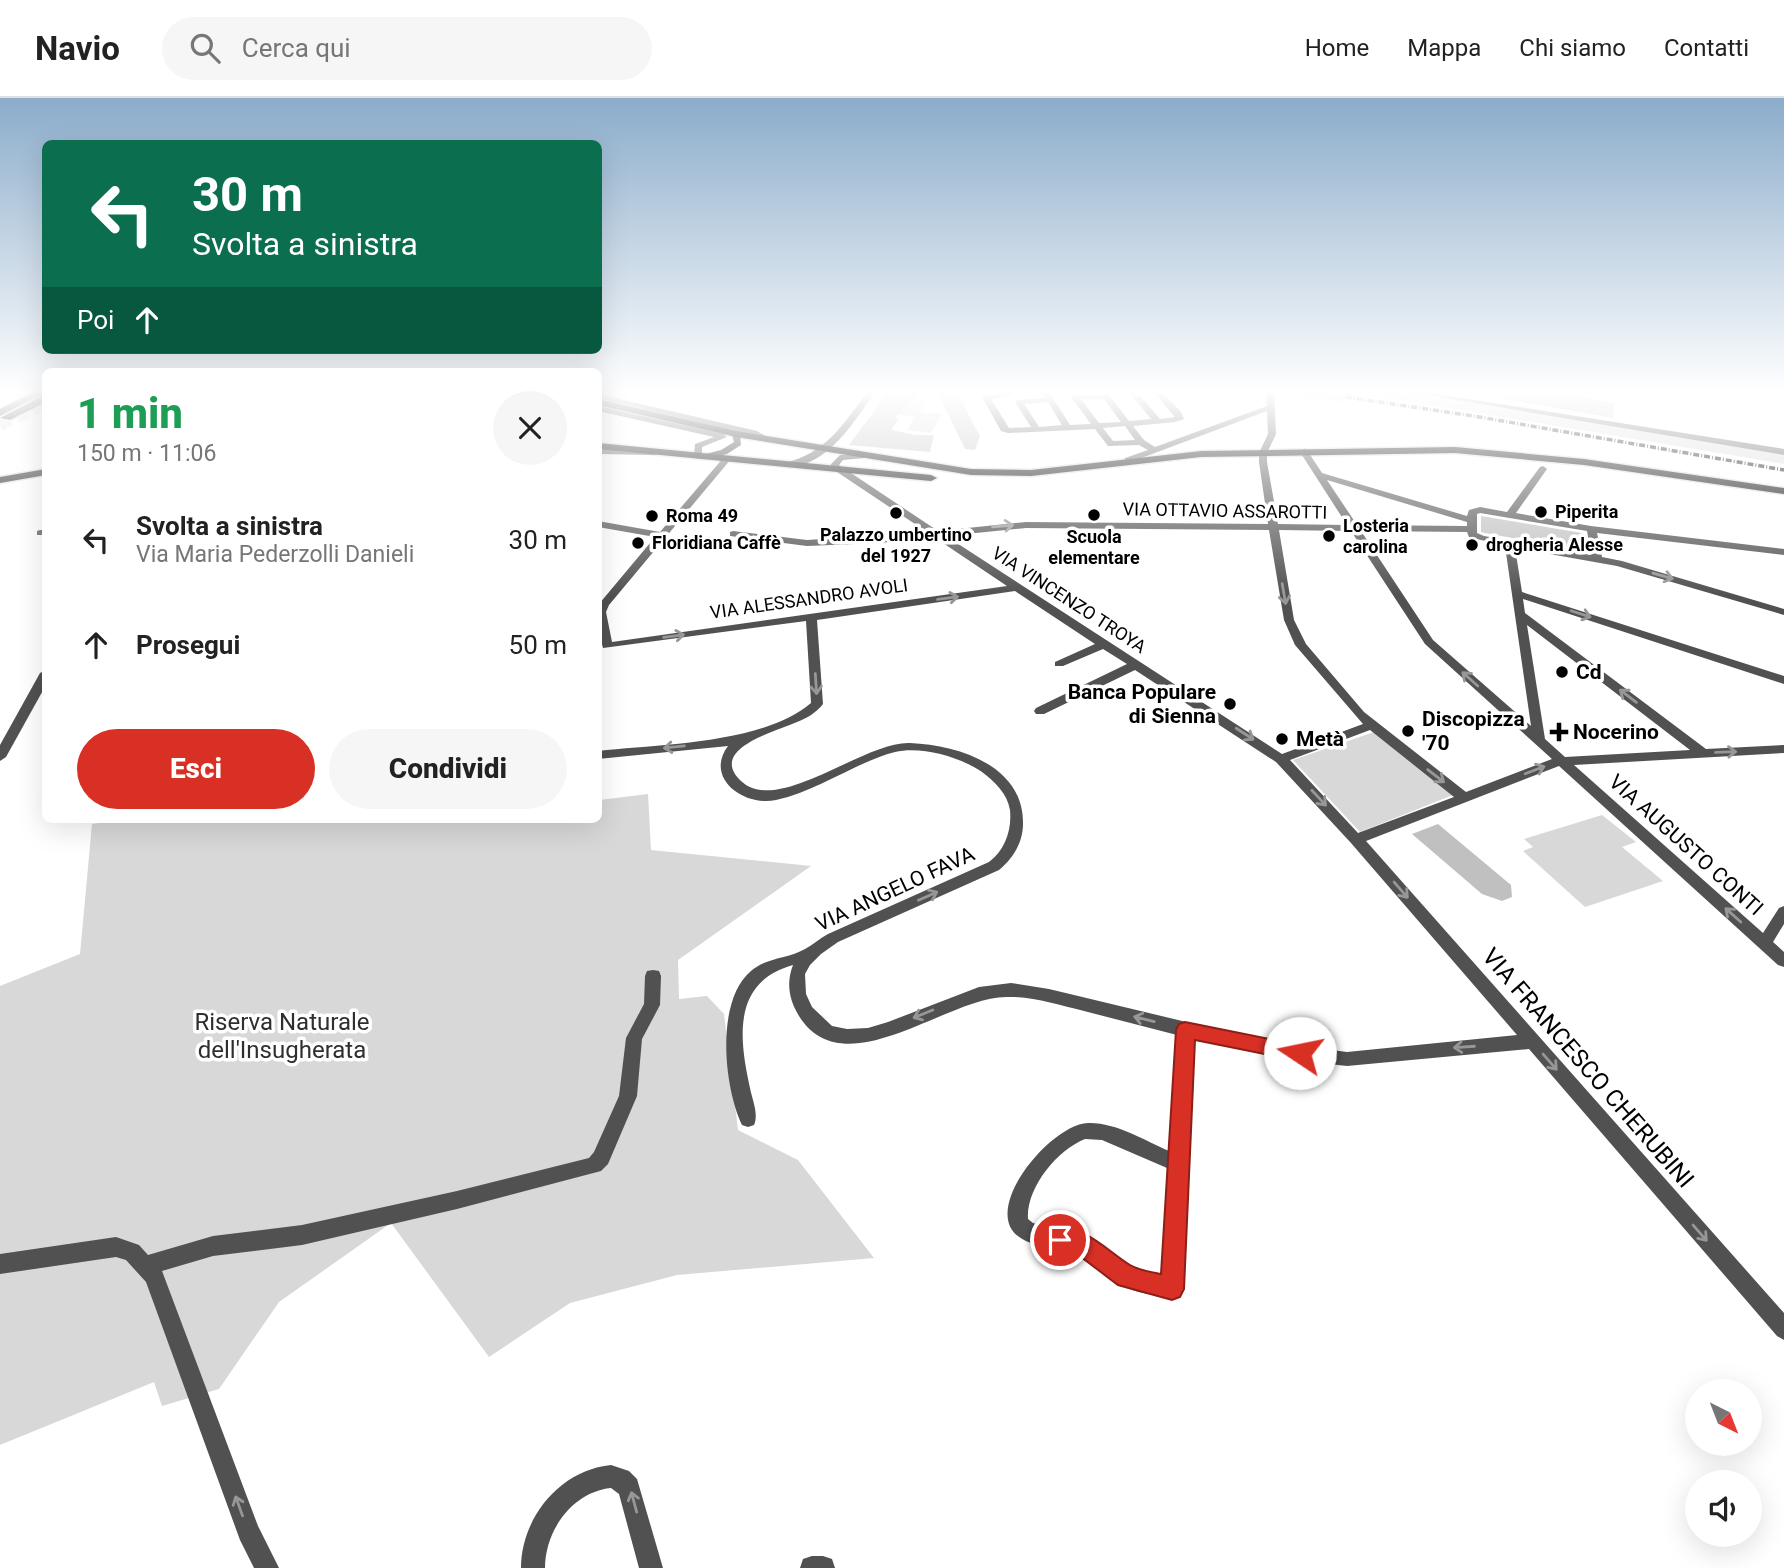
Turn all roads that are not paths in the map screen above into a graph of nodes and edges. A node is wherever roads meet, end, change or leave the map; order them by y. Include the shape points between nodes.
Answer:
1 (727, 459) edge
2 (733, 460) edge
3 (838, 460) edge
4 (884, 460) edge
5 (1128, 460) joint
6 (1134, 460) edge
7 (1181, 460) edge
8 (1265, 460) edge
9 (1309, 460) edge
10 (1548, 460) edge
11 (809, 461) edge
12 (1115, 461) joint
13 (783, 465) junction
14 (1543, 468) dead end
15 (839, 470) junction
16 (42, 473) edge
17 (1319, 475) junction
18 (0, 480) edge
19 (1784, 491) edge
20 (1510, 515) junction
21 (1472, 524) junction
22 (602, 525) edge
23 (1272, 527) junction
24 (1352, 528) junction
25 (1591, 529) junction
26 (733, 534) dead end
27 (936, 534) junction
28 (660, 535) junction
29 (1510, 545) junction
30 (1784, 552) edge
31 (1597, 558) junction
32 (1017, 588) junction
33 (1516, 593) junction
34 (602, 610) edge
35 (1784, 612) edge
36 (1519, 613) junction
37 (811, 616) junction
38 (602, 619) edge
39 (1104, 644) junction
40 (1059, 664) dead end
41 (1136, 664) junction
42 (42, 680) edge
43 (1784, 680) edge
44 (1040, 711) dead end
45 (1371, 725) junction
46 (742, 740) junction
47 (1539, 741) junction
48 (1784, 749) edge
49 (1702, 752) junction
50 (602, 755) edge
51 (0, 757) edge
52 (1281, 758) junction
53 (1560, 761) junction
54 (1463, 797) junction
55 (1356, 839) junction
56 (1784, 912) edge
57 (1765, 943) junction
58 (809, 955) junction
59 (1784, 961) edge
60 (653, 976) dead end
61 (1185, 1030) junction
62 (1532, 1041) junction
63 (748, 1119) dead end
64 (1177, 1164) junction
65 (0, 1264) edge
66 (146, 1265) junction
67 (1775, 1326) edge
68 (267, 1568) edge
69 (533, 1568) edge
70 (652, 1568) edge
71 (812, 1568) edge
72 (823, 1568) edge

1 - 28 street
2 - 13 main road
3 - 15 street via 834,466
4 - 12 main road via 1010,474
5 - 6 main road
5 - 12 main road
7 - 15 main road via 1015,482
8 - 23 street
9 - 17 street, VIA AUGUSTO CONTI
10 - 19 main road
11 - 13 street
13 - 15 main road
14 - 20 street
15 - 27 street, VIA VINCENZO TROYA
16 - 18 main road
17 - 21 street
17 - 24 street, VIA AUGUSTO CONTI
20 - 21 street via 1475,510
20 - 25 street
21 - 24 street, VIA OTTAVIO ASSAROTTI
21 - 29 street via 1472,535
22 - 28 street
23 - 24 street, VIA OTTAVIO ASSAROTTI
27 -> 23 street, VIA OTTAVIO ASSAROTTI via 1026,525
23 -> 45 street via 1294,632
47 -> 24 street, VIA AUGUSTO CONTI via 1429,642
25 - 30 street
25 - 31 street
26 - 27 street, VIA OTTAVIO ASSAROTTI via 807,543
27 - 32 street, VIA VINCENZO TROYA
28 -> 34 street, VIA ALESSANDRO AVOLI
29 - 31 street
29 - 33 street
31 -> 35 street
37 -> 32 street, VIA ALESSANDRO AVOLI
32 - 39 street, VIA VINCENZO TROYA
33 - 36 street
33 -> 43 street
36 - 47 street
49 -> 36 street
38 -> 37 street, VIA ALESSANDRO AVOLI via 607,646
37 -> 46 street via 815,707 798,719
39 - 40 street
39 - 41 street, VIA VINCENZO TROYA
41 - 44 street
41 -> 52 street, VIA VINCENZO TROYA
42 - 51 street
45 - 52 street
45 -> 54 street
46 -> 50 street
58 -> 46 street, VIA ANGELO FAVA via 833,937 999,862 1015,835 1014,803 998,779 971,760 936,749 909,747 883,752 791,791 753,794 739,787 726,770 727,755
47 - 53 street, VIA AUGUSTO CONTI
49 -> 48 street
49 - 53 street
52 -> 55 street, VIA VINCENZO TROYA
54 -> 53 street
57 -> 53 street, VIA AUGUSTO CONTI
54 - 55 street
55 -> 62 street, VIA FRANCESCO CHERUBINI
56 - 57 street
57 - 59 street, VIA AUGUSTO CONTI
61 -> 58 street, VIA ANGELO FAVA via 1056,998 1001,990 976,994 875,1032 838,1035 811,1020 800,1000 799,971
58 - 63 street via 772,965 755,976 738,1004 735,1028
60 - 66 street via 652,1005 634,1038 628,1096 594,1165 302,1235 213,1246
62 -> 61 street, VIA ANGELO FAVA via 1347,1059
61 - 64 street
62 -> 67 street, VIA FRANCESCO CHERUBINI
64 - 64 street via 1104,1132 1071,1135 1040,1163 1019,1205 1019,1223 1027,1231 1087,1247 1126,1277 1172,1289
65 - 66 street via 105,1247 132,1252
68 -> 66 street via 248,1532 154,1276
70 -> 69 street via 629,1487 619,1478 606,1477 572,1492 551,1512 538,1538
71 - 72 street

